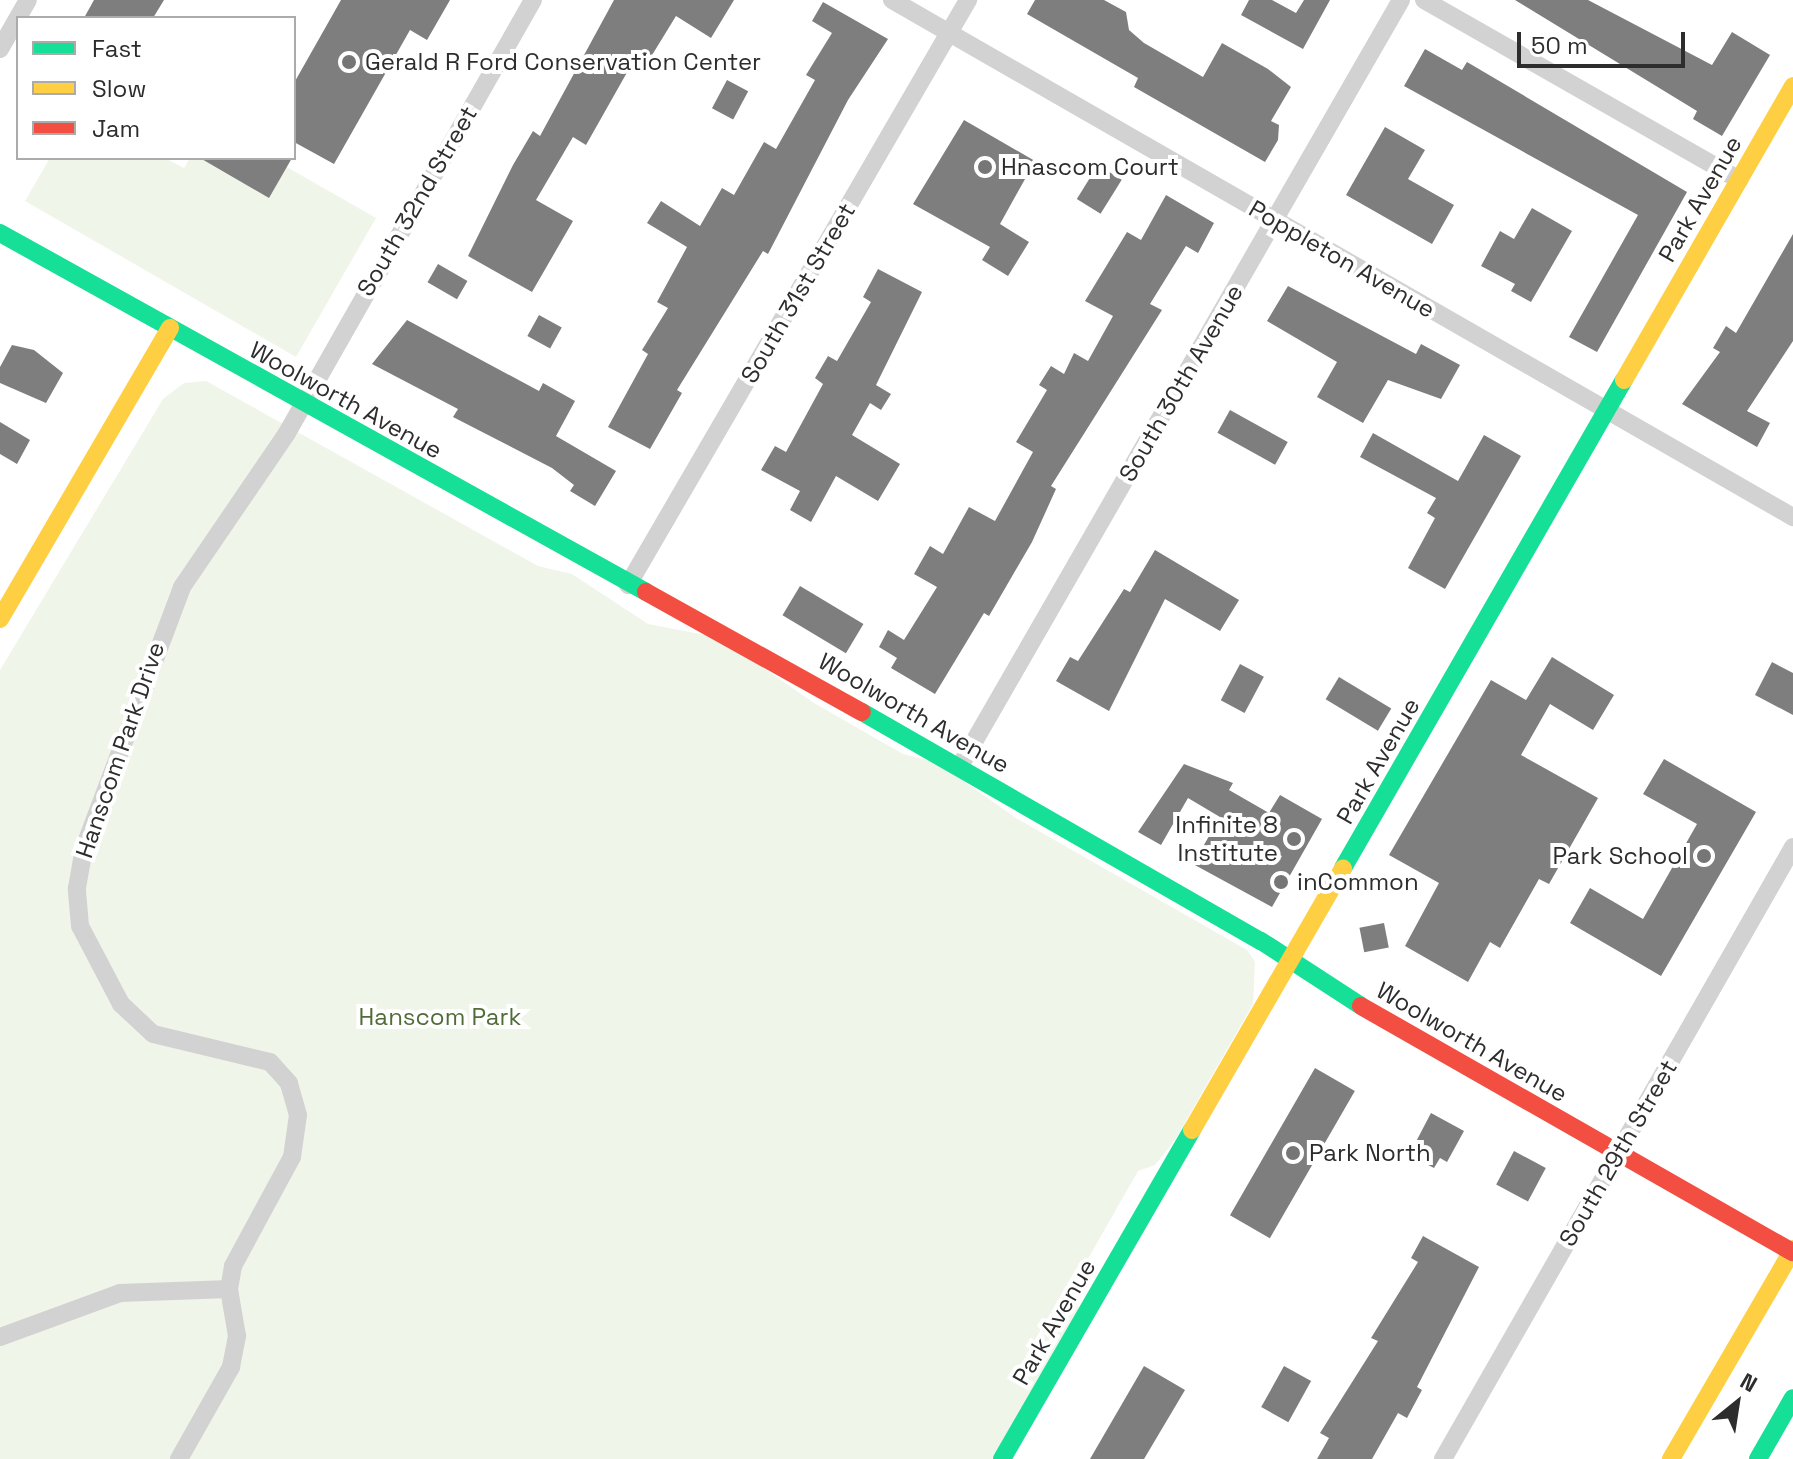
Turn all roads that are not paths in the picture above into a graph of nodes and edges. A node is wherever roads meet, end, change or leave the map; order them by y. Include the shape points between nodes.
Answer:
1 (533, 0) edge
2 (892, 0) edge
3 (968, 0) edge
4 (1401, 0) edge
5 (1424, 0) edge
6 (16, 21) edge
7 (949, 33) junction
8 (0, 49) edge
9 (1793, 86) edge
10 (1739, 180) junction
11 (1275, 220) junction
12 (0, 233) edge
13 (170, 328) junction
14 (301, 402) junction
15 (1607, 411) junction
16 (1793, 517) edge
17 (628, 585) junction
18 (0, 619) edge
19 (960, 766) junction
20 (1793, 847) edge
21 (1291, 962) junction
22 (1617, 1154) junction
23 (1793, 1251) edge
24 (229, 1289) junction
25 (0, 1337) edge
26 (1793, 1398) edge
27 (179, 1459) edge
28 (1002, 1459) edge
29 (1443, 1459) edge
30 (1671, 1459) edge
31 (1758, 1459) edge

1 - 14 street, South 32nd Street
2 - 7 street, Poppleton Avenue
3 - 7 street, South 31st Street
4 - 11 street, South 30th Avenue
5 - 10 street
6 - 8 street
7 - 11 street, Poppleton Avenue
7 - 17 street, South 31st Street
9 - 10 main road, Park Avenue
10 - 15 main road, Park Avenue
11 - 15 street, Poppleton Avenue
11 - 19 street, South 30th Avenue
12 - 13 main road, Woolworth Avenue
13 - 14 main road, Woolworth Avenue
13 - 18 main road
14 - 17 main road, Woolworth Avenue
14 - 24 street, Hanscom Park Drive via 287,433 192,569 167,617 84,848 77,888 90,954 139,1023 175,1041 263,1059 285,1075 292,1091 298,1120 292,1157 242,1241
15 - 16 street, Poppleton Avenue
15 - 21 main road, Park Avenue
17 - 19 main road, Woolworth Avenue
19 - 21 main road, Woolworth Avenue
20 - 22 street, South 29th Street
21 - 22 main road, Woolworth Avenue
21 - 28 main road, Park Avenue
22 - 23 main road, Woolworth Avenue
22 - 29 street, South 29th Street
23 - 30 main road
24 - 25 street via 120,1293
24 - 27 street, Hanscom Park Drive via 235,1355
26 - 31 main road

